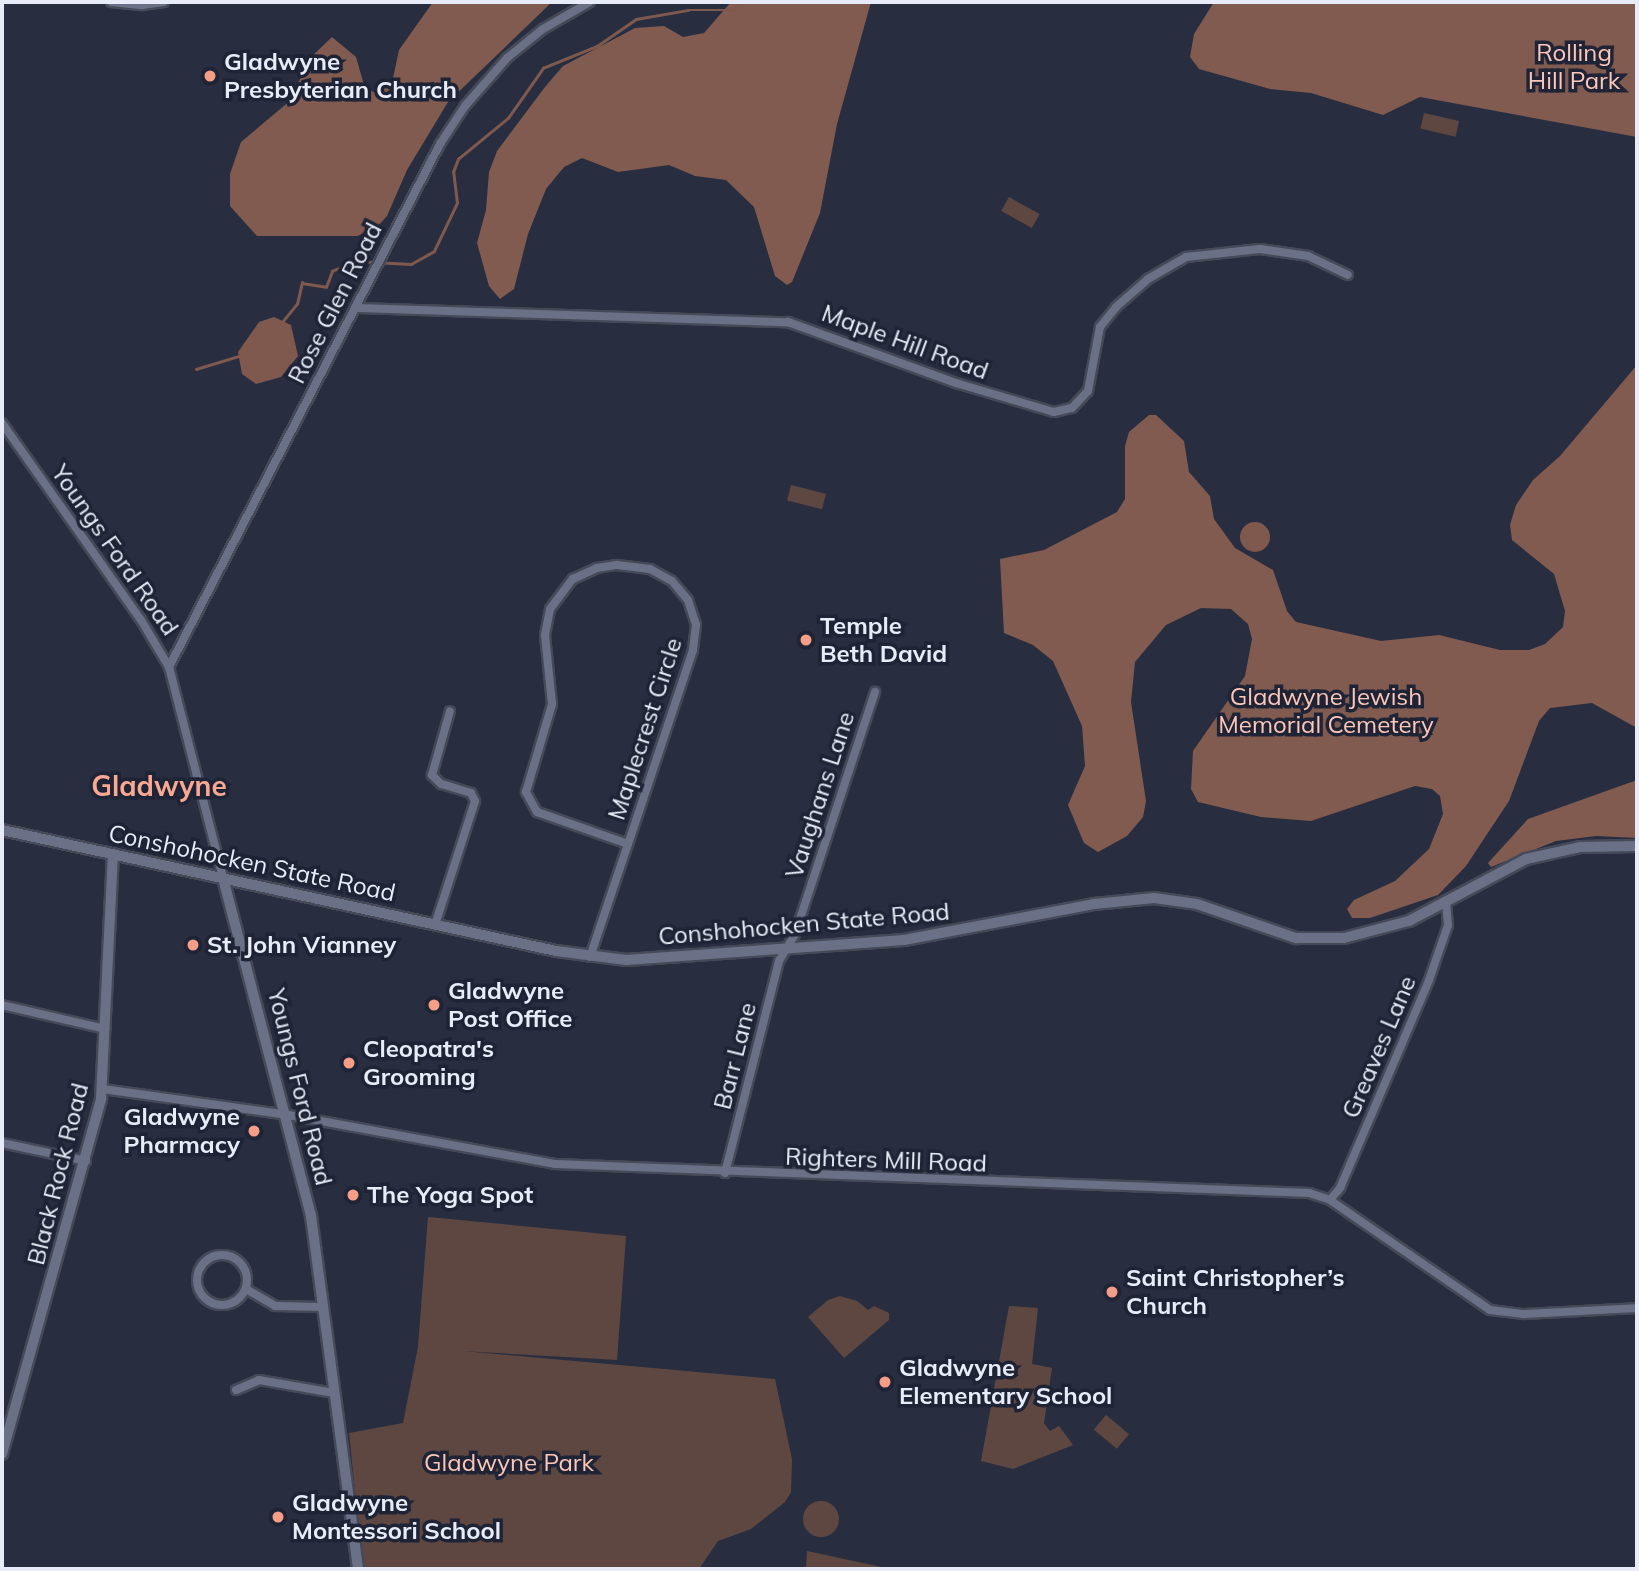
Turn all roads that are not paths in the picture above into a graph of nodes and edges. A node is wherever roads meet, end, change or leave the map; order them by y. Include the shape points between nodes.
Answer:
1 (111, 2) edge
2 (164, 2) edge
3 (590, 2) edge
4 (1348, 275) dead end
5 (355, 308) junction
6 (2, 423) edge
7 (169, 667) junction
8 (875, 692) dead end
9 (450, 711) dead end
10 (2, 830) edge
11 (628, 844) junction
12 (1637, 846) edge
13 (113, 854) junction
14 (223, 878) junction
15 (1446, 903) junction
16 (435, 925) junction
17 (786, 949) junction
18 (590, 957) junction
19 (2, 1005) edge
20 (105, 1029) junction
21 (103, 1089) junction
22 (288, 1115) junction
23 (2, 1143) edge
24 (86, 1161) junction
25 (725, 1174) junction
26 (1330, 1200) junction
27 (246, 1289) junction
28 (323, 1307) junction
29 (1637, 1308) edge
30 (236, 1390) dead end
31 (334, 1394) junction
32 (2, 1454) edge
33 (358, 1569) edge

1 - 2 street
3 - 5 street, Rose Glen Road via 524,43 465,106
4 - 5 street, Maple Hill Road via 1308,256 1260,249 1186,257 1148,279 1116,307 1100,327 1088,391 1072,408 1054,412 956,383 788,322
5 - 7 street, Rose Glen Road
6 - 7 street, Youngs Ford Road
7 - 14 street, Youngs Ford Road
8 - 17 street, Vaughans Lane via 795,934
9 - 16 street via 432,775 441,784 471,793 475,801
10 - 13 main road, Conshohocken State Road
11 - 11 street, Maplecrest Circle via 537,812 526,792 552,704 545,635 550,609 573,579 589,570 617,565 650,569 672,581 688,600 696,625 693,650
11 - 18 street, Maplecrest Circle
12 - 15 main road, Conshohocken State Road via 1550,852 1526,859
13 - 14 main road, Conshohocken State Road
13 - 20 main road, Black Rock Road
14 - 16 main road, Conshohocken State Road
14 - 22 main road, Youngs Ford Road
15 - 17 main road, Conshohocken State Road via 1392,927 1330,940 1296,937 1197,904 1154,898 1094,904 904,940
15 - 26 street, Greaves Lane via 1448,925 1429,980 1340,1188
16 - 18 main road, Conshohocken State Road
17 - 18 main road, Conshohocken State Road via 645,959
17 - 25 street, Barr Lane via 779,961
19 - 20 street
20 - 21 main road, Black Rock Road
21 - 22 street, Righters Mill Road
21 - 24 main road, Black Rock Road
22 - 25 street, Righters Mill Road via 555,1164
22 - 28 main road, Youngs Ford Road via 311,1216
23 - 24 street
24 - 32 main road, Black Rock Road
25 - 26 street, Righters Mill Road via 1293,1191
26 - 29 street, Righters Mill Road via 1490,1310 1524,1314
27 - 27 street via 234,1299 209,1302 197,1293 195,1280 205,1264 232,1259 247,1270
27 - 28 street via 275,1306
28 - 31 main road, Youngs Ford Road
30 - 31 street via 259,1380
31 - 33 main road, Youngs Ford Road

